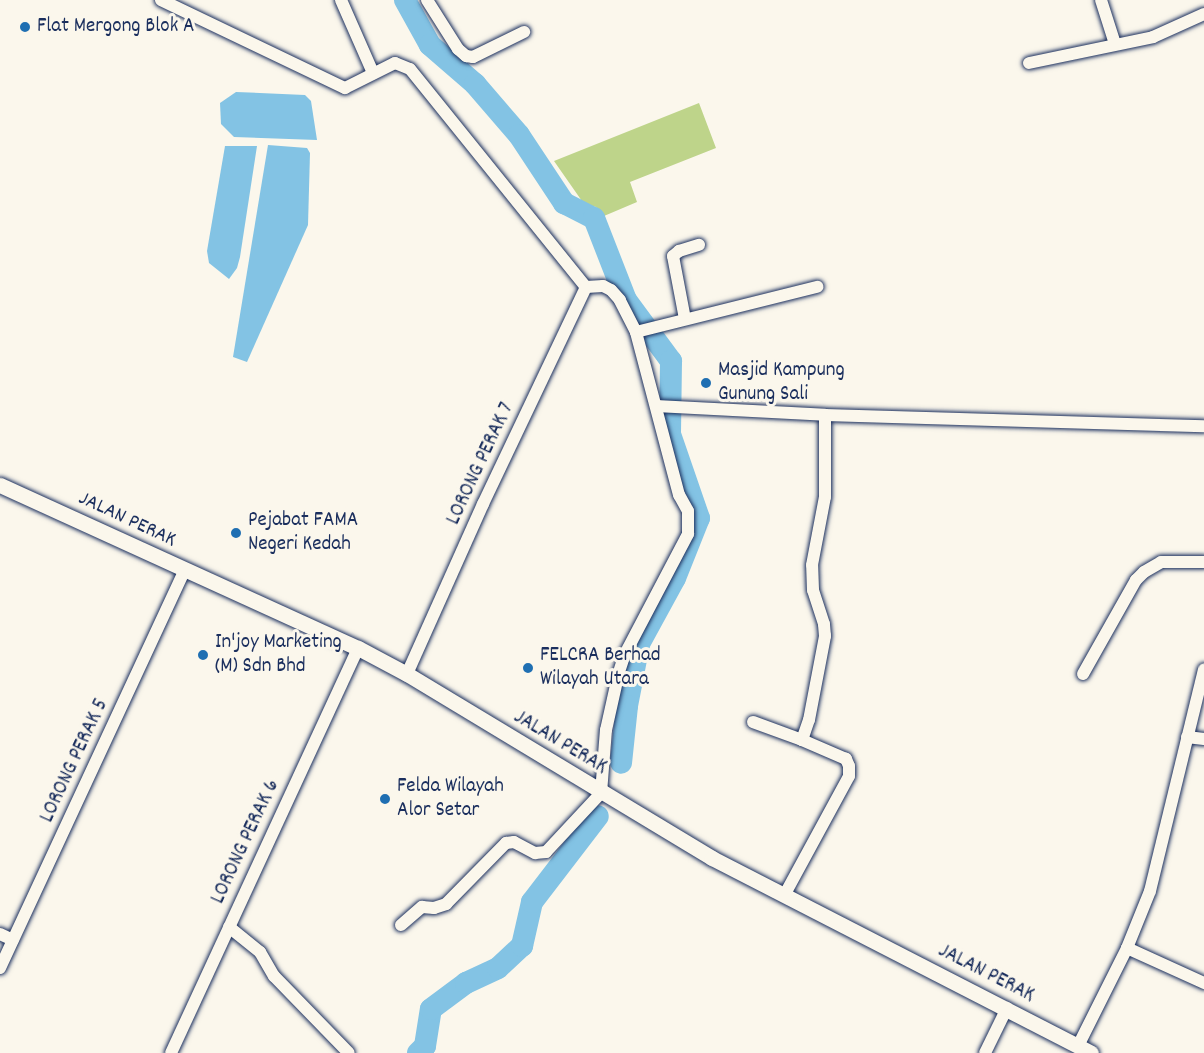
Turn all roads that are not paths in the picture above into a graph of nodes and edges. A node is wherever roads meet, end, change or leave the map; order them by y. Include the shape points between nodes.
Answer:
1 (160, 0) edge
2 (341, 0) edge
3 (427, 0) edge
4 (1101, 0) edge
5 (1204, 14) edge
6 (524, 32) dead end
7 (1115, 44) junction
8 (1029, 63) dead end
9 (373, 73) junction
10 (699, 245) dead end
11 (586, 287) junction
12 (817, 287) dead end
13 (685, 319) junction
14 (639, 332) junction
15 (665, 406) junction
16 (825, 415) junction
17 (1204, 426) edge
18 (0, 485) edge
19 (1204, 562) edge
20 (184, 570) junction
21 (358, 648) junction
22 (1204, 670) edge
23 (407, 674) junction
24 (1083, 674) dead end
25 (753, 722) dead end
26 (1187, 737) junction
27 (1204, 739) edge
28 (802, 740) junction
29 (601, 793) junction
30 (785, 894) junction
31 (401, 925) dead end
32 (229, 927) junction
33 (0, 934) edge
34 (13, 940) junction
35 (1126, 948) junction
36 (0, 968) edge
37 (1204, 983) edge
38 (1007, 1008) junction
39 (1085, 1050) edge
40 (171, 1053) edge
41 (349, 1053) edge
42 (985, 1053) edge

1 - 9 street via 345,88
2 - 9 street
3 - 6 street via 466,56 473,57
4 - 7 street
5 - 7 street via 1153,37
7 - 8 street
9 - 11 street via 395,63 410,69
10 - 13 street via 679,250 673,256
11 - 14 street via 603,286 611,290
11 - 23 street, LORONG PERAK 7
12 - 13 street
13 - 14 street
14 - 15 street
15 - 16 street
15 - 29 street via 679,495 690,521 688,534 625,654 616,679 606,730
16 - 17 street
16 - 28 street via 825,497 812,565 813,590 825,636
18 - 20 street, JALAN PERAK
19 - 24 street via 1161,562 1144,572
20 - 21 street, JALAN PERAK
20 - 34 street, LORONG PERAK 5
21 - 23 street, JALAN PERAK
21 - 32 street, LORONG PERAK 6
22 - 26 street
23 - 29 street, JALAN PERAK
25 - 28 street
26 - 27 street
26 - 35 street via 1150,891
28 - 30 street via 846,759 849,776
29 - 30 street, JALAN PERAK via 712,858
29 - 31 street via 546,852 535,853 514,842 506,843 446,904 422,907
30 - 38 street, JALAN PERAK
32 - 40 street, LORONG PERAK 6
32 - 41 street via 260,952 274,976
33 - 34 street
34 - 36 street, LORONG PERAK 5
35 - 37 street
35 - 39 street
38 - 39 street, JALAN PERAK
38 - 42 street

